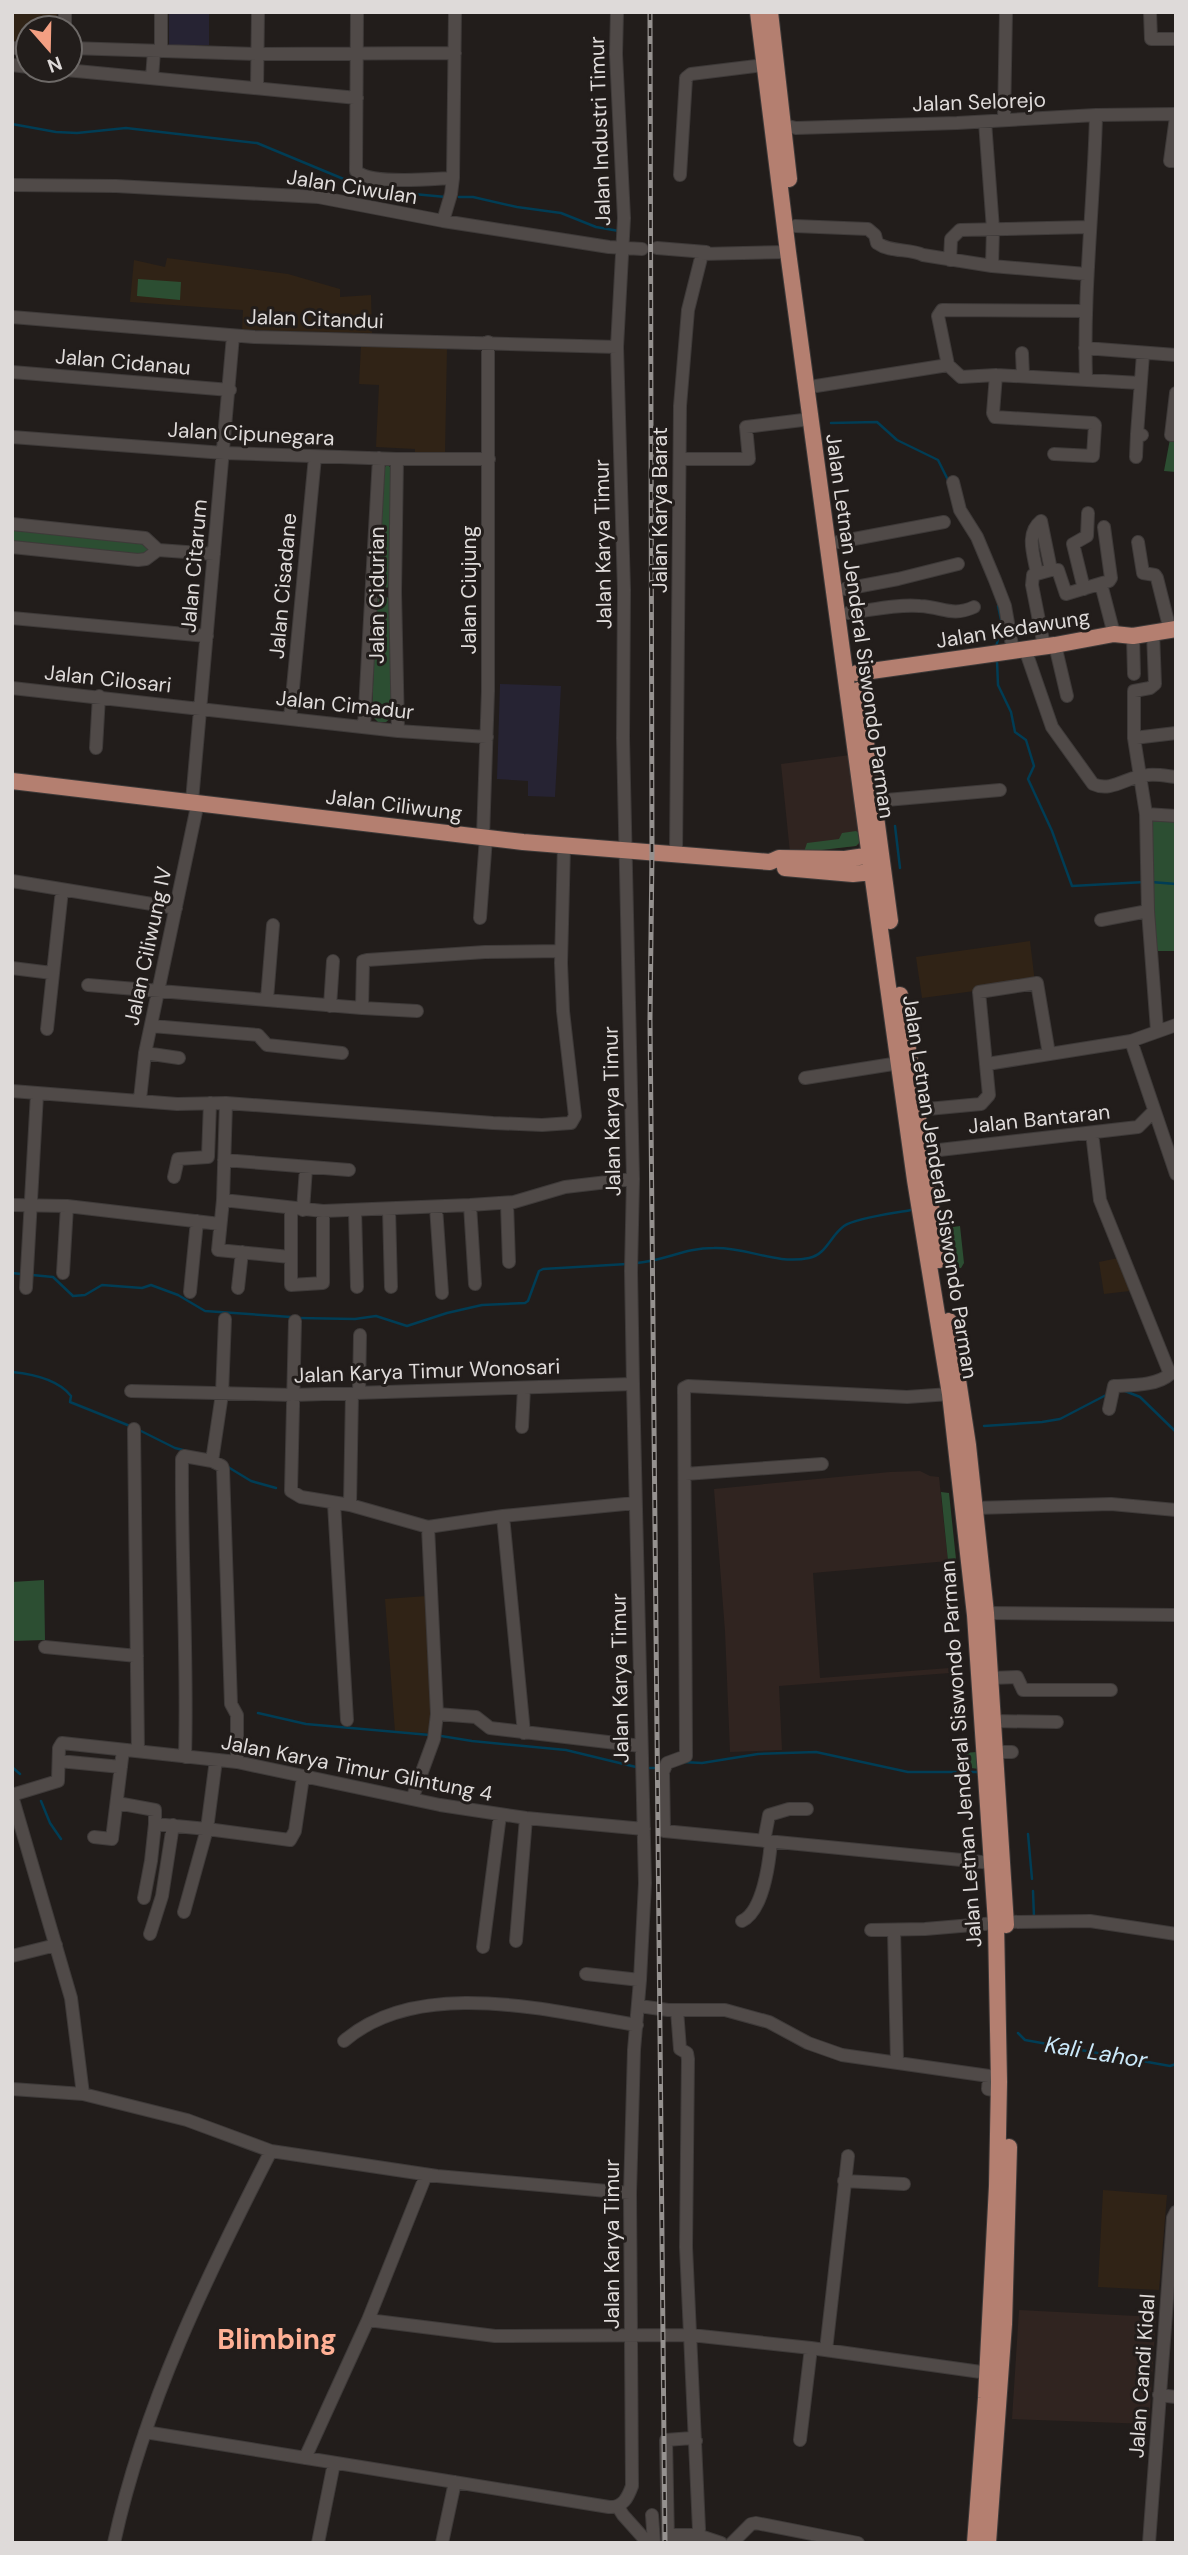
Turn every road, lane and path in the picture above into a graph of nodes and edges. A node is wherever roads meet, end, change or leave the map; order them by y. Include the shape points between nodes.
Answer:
1 (161, 12) edge
2 (258, 12) edge
3 (357, 12) edge
4 (455, 12) edge
5 (617, 12) edge
6 (1006, 12) edge
7 (1150, 12) edge
8 (764, 15) edge
9 (1176, 39) edge
10 (84, 48) edge
11 (157, 51) junction
12 (455, 53) junction
13 (258, 54) junction
14 (358, 54) junction
15 (770, 64) junction
16 (84, 72) edge
17 (152, 78) junction
18 (257, 88) junction
19 (357, 98) junction
20 (1096, 115) junction
21 (1176, 116) edge
22 (1003, 120) junction
23 (985, 122) junction
24 (783, 125) junction
25 (1176, 161) edge
26 (680, 175) dead end
27 (453, 178) junction
28 (12, 185) edge
29 (443, 221) junction
30 (794, 226) junction
31 (1089, 227) junction
32 (993, 229) junction
33 (621, 248) junction
34 (657, 248) dead end
35 (642, 249) dead end
36 (706, 252) junction
37 (788, 252) junction
38 (950, 260) junction
39 (992, 266) junction
40 (1086, 274) junction
41 (1084, 311) junction
42 (12, 317) edge
43 (233, 335) junction
44 (488, 342) junction
45 (617, 347) junction
46 (1085, 348) junction
47 (1023, 353) dead end
48 (1143, 354) junction
49 (1176, 355) edge
50 (948, 365) junction
51 (12, 372) edge
52 (996, 375) junction
53 (1023, 376) junction
54 (1086, 379) junction
55 (1140, 383) junction
56 (816, 386) junction
57 (230, 390) junction
58 (1176, 393) edge
59 (811, 419) junction
60 (1176, 435) edge
61 (12, 437) edge
62 (224, 453) junction
63 (1054, 454) dead end
64 (315, 457) junction
65 (1136, 457) dead end
66 (379, 458) junction
67 (397, 459) junction
68 (489, 459) junction
69 (681, 459) junction
70 (953, 482) dead end
71 (1088, 513) dead end
72 (944, 522) dead end
73 (12, 524) edge
74 (1104, 527) dead end
75 (838, 542) junction
76 (1138, 542) dead end
77 (12, 547) edge
78 (158, 550) junction
79 (214, 554) junction
80 (958, 564) dead end
81 (1051, 570) junction
82 (1037, 574) junction
83 (1101, 584) junction
84 (845, 589) junction
85 (1084, 589) junction
86 (371, 591) junction
87 (396, 592) junction
88 (974, 607) dead end
89 (848, 613) junction
90 (12, 618) edge
91 (1173, 629) edge
92 (1153, 632) junction
93 (1114, 634) junction
94 (207, 636) junction
95 (1133, 636) junction
96 (1050, 645) junction
97 (1008, 652) junction
98 (857, 673) junction
99 (1134, 674) dead end
100 (12, 688) edge
101 (99, 696) junction
102 (1067, 696) dead end
103 (199, 708) junction
104 (290, 719) junction
105 (364, 727) junction
106 (398, 731) junction
107 (1176, 733) edge
108 (487, 737) junction
109 (1134, 738) junction
110 (96, 748) dead end
111 (1138, 776) junction
112 (1176, 777) edge
113 (12, 781) edge
114 (1000, 790) dead end
115 (195, 801) junction
116 (874, 801) junction
117 (1146, 814) junction
118 (1176, 816) edge
119 (484, 838) junction
120 (564, 846) junction
121 (625, 851) junction
122 (676, 856) junction
123 (876, 863) junction
124 (12, 881) edge
125 (62, 890) junction
126 (176, 908) junction
127 (1148, 911) junction
128 (480, 918) dead end
129 (1101, 920) dead end
130 (273, 925) dead end
131 (561, 951) junction
132 (332, 961) dead end
133 (12, 968) edge
134 (52, 973) junction
135 (89, 985) dead end
136 (160, 992) junction
137 (267, 999) junction
138 (330, 1006) junction
139 (362, 1008) junction
140 (417, 1011) dead end
141 (1176, 1025) edge
142 (152, 1026) junction
143 (47, 1028) dead end
144 (1157, 1030) junction
145 (1131, 1041) junction
146 (145, 1053) junction
147 (342, 1053) dead end
148 (1049, 1054) junction
149 (179, 1058) dead end
150 (899, 1063) junction
151 (987, 1064) junction
152 (805, 1078) dead end
153 (12, 1091) edge
154 (37, 1094) junction
155 (140, 1100) junction
156 (210, 1103) junction
157 (226, 1103) junction
158 (917, 1110) junction
159 (1153, 1112) junction
160 (1138, 1127) junction
161 (1092, 1133) junction
162 (1170, 1146) edge
163 (922, 1152) junction
164 (224, 1160) junction
165 (306, 1168) junction
166 (349, 1170) dead end
167 (1176, 1174) edge
168 (174, 1177) dead end
169 (633, 1179) junction
170 (223, 1200) junction
171 (507, 1203) junction
172 (12, 1205) edge
173 (470, 1205) junction
174 (30, 1206) junction
175 (66, 1206) junction
176 (436, 1207) junction
177 (297, 1209) junction
178 (389, 1209) junction
179 (355, 1210) junction
180 (323, 1211) junction
181 (197, 1221) junction
182 (220, 1224) junction
183 (242, 1252) junction
184 (290, 1257) junction
185 (509, 1262) dead end
186 (62, 1273) dead end
187 (27, 1279) dead end
188 (475, 1284) dead end
189 (357, 1287) dead end
190 (391, 1287) dead end
191 (238, 1288) dead end
192 (938, 1288) junction
193 (190, 1292) dead end
194 (442, 1293) dead end
195 (225, 1319) dead end
196 (295, 1321) dead end
197 (360, 1335) dead end
198 (950, 1360) junction
199 (1173, 1373) edge
200 (633, 1384) junction
201 (524, 1388) junction
202 (131, 1391) dead end
203 (222, 1394) junction
204 (355, 1394) junction
205 (950, 1394) junction
206 (293, 1395) junction
207 (1111, 1399) dead end
208 (522, 1427) dead end
209 (134, 1429) dead end
210 (212, 1461) junction
211 (822, 1464) dead end
212 (685, 1474) junction
213 (635, 1503) junction
214 (334, 1504) junction
215 (350, 1505) junction
216 (975, 1508) junction
217 (1176, 1510) edge
218 (503, 1516) junction
219 (428, 1527) junction
220 (986, 1613) junction
221 (1176, 1615) edge
222 (45, 1647) dead end
223 (136, 1656) junction
224 (991, 1678) junction
225 (1111, 1690) dead end
226 (438, 1714) junction
227 (347, 1720) dead end
228 (994, 1721) junction
229 (1057, 1722) dead end
230 (524, 1733) junction
231 (640, 1746) junction
232 (123, 1750) junction
233 (138, 1751) junction
234 (185, 1757) junction
235 (216, 1760) junction
236 (59, 1761) junction
237 (237, 1762) junction
238 (121, 1767) junction
239 (303, 1777) junction
240 (12, 1795) edge
241 (412, 1799) junction
242 (117, 1803) junction
243 (807, 1809) dead end
244 (500, 1815) junction
245 (526, 1818) junction
246 (155, 1824) junction
247 (173, 1825) junction
248 (207, 1829) junction
249 (644, 1829) junction
250 (94, 1837) dead end
251 (767, 1841) junction
252 (992, 1863) junction
253 (144, 1899) dead end
254 (184, 1912) dead end
255 (742, 1921) dead end
256 (1001, 1922) junction
257 (871, 1930) dead end
258 (894, 1930) junction
259 (150, 1934) dead end
260 (1176, 1934) edge
261 (516, 1941) dead end
262 (56, 1945) junction
263 (483, 1947) dead end
264 (12, 1956) edge
265 (586, 1974) dead end
266 (640, 1980) junction
267 (639, 2007) junction
268 (677, 2010) junction
269 (636, 2025) junction
270 (344, 2041) dead end
271 (897, 2061) dead end
272 (12, 2089) edge
273 (999, 2091) junction
274 (83, 2094) junction
275 (271, 2151) junction
276 (848, 2157) dead end
277 (426, 2175) junction
278 (844, 2181) junction
279 (904, 2184) dead end
280 (630, 2193) junction
281 (1176, 2212) edge
282 (368, 2320) junction
283 (632, 2334) junction
284 (691, 2335) junction
285 (811, 2348) junction
286 (826, 2350) junction
287 (988, 2374) junction
288 (1159, 2395) junction
289 (1176, 2397) edge
290 (993, 2399) junction
291 (145, 2432) junction
292 (800, 2440) dead end
293 (696, 2441) junction
294 (305, 2458) junction
295 (334, 2463) junction
296 (455, 2482) junction
297 (618, 2507) junction
298 (652, 2515) dead end
299 (697, 2535) junction
300 (668, 2539) edge
301 (834, 2540) edge
302 (114, 2543) edge
303 (318, 2543) edge
304 (442, 2543) edge
305 (648, 2543) edge
306 (654, 2543) edge
307 (721, 2543) edge
308 (732, 2543) edge
309 (858, 2543) edge
310 (975, 2543) edge
311 (988, 2543) edge
312 (1149, 2543) edge

1 - 11 street
2 - 13 street
3 - 14 street
4 - 12 street
5 - 33 street, Jalan Industri Timur
6 - 22 street
7 - 9 street via 1151,39
8 - 15 main road, Jalan Letnan Jenderal Siswondo Parman
10 - 11 street
11 - 13 street
11 - 17 street
12 - 14 street
12 - 27 street
13 - 14 street
13 - 18 street
14 - 19 street
15 - 24 main road, Jalan Letnan Jenderal Siswondo Parman
15 - 26 street via 686,78
15 - 37 main road, Jalan Letnan Jenderal Siswondo Parman
16 - 17 street
17 - 18 street
18 - 19 street
19 - 27 street via 355,165 361,176
20 - 21 street, Jalan Selorejo
20 - 22 street, Jalan Selorejo
20 - 31 street
21 - 25 street via 1170,160
22 - 23 street, Jalan Selorejo
23 - 24 street, Jalan Selorejo
23 - 32 street
24 - 30 main road, Jalan Letnan Jenderal Siswondo Parman
27 - 29 street
28 - 29 street, Jalan Ciwulan via 317,197
29 - 33 street, Jalan Ciwulan
30 - 38 street via 868,229 882,247
30 - 56 main road, Jalan Letnan Jenderal Siswondo Parman
31 - 32 street
31 - 40 street
32 - 38 street via 960,230 950,244
32 - 39 street
33 - 35 street, Jalan Ciwulan
33 - 45 street, Jalan Karya Timur
34 - 36 street
36 - 37 street
36 - 69 street, Jalan Karya Barat via 699,258 688,310
37 - 59 main road, Jalan Letnan Jenderal Siswondo Parman
38 - 39 street
39 - 40 street
40 - 41 street
41 - 46 street
41 - 50 street via 942,310 938,316
42 - 43 street, Jalan Citandui
43 - 44 street, Jalan Citandui
43 - 57 street, Jalan Citarum
44 - 45 street, Jalan Citandui
44 - 68 street, Jalan Ciujung
45 - 121 street, Jalan Karya Timur
46 - 48 street
46 - 54 street
47 - 53 street
48 - 49 street
48 - 55 street
50 - 52 street via 961,377
50 - 56 street
51 - 57 street, Jalan Cidanau
52 - 53 street
52 - 63 street via 995,416 1095,425 1093,456
53 - 54 street
54 - 55 street
55 - 65 street
56 - 75 main road, Jalan Letnan Jenderal Siswondo Parman
57 - 62 street, Jalan Citarum
58 - 60 street via 1171,435
59 - 69 street via 746,427 749,459
59 - 123 main road, Jalan Letnan Jenderal Siswondo Parman
61 - 62 street, Jalan Cipunegara
62 - 64 street, Jalan Cipunegara
62 - 79 street, Jalan Citarum
64 - 66 street, Jalan Cipunegara
64 - 104 street, Jalan Cisadane
66 - 67 street, Jalan Cipunegara
66 - 86 street, Jalan Cidurian
67 - 68 street, Jalan Cipunegara
67 - 87 street, Jalan Cidurian
68 - 108 street, Jalan Ciujung
69 - 122 street, Jalan Karya Barat
70 - 97 street via 960,510 977,537 1000,593
71 - 85 street via 1087,537 1073,544
72 - 75 street
73 - 78 street via 145,538
74 - 83 street via 1111,578
75 - 84 main road, Jalan Letnan Jenderal Siswondo Parman
76 - 91 street via 1143,573 1157,578
77 - 78 street via 138,560
78 - 79 street
79 - 94 street, Jalan Citarum
80 - 84 street
81 - 82 street
81 - 82 street via 1041,521 1031,536
81 - 85 street via 1058,570 1066,594
82 - 96 street via 1032,585
83 - 85 street
83 - 93 street
84 - 89 main road, Jalan Letnan Jenderal Siswondo Parman
86 - 87 street
86 - 105 street, Jalan Cidurian
87 - 106 street, Jalan Cidurian
88 - 89 street via 960,613 897,606
89 - 98 main road, Jalan Letnan Jenderal Siswondo Parman
90 - 94 street
91 - 92 main road, Jalan Kedawung
92 - 95 main road, Jalan Kedawung
92 - 109 street via 1156,680 1153,687 1133,693
93 - 95 main road, Jalan Kedawung
93 - 96 main road, Jalan Kedawung
94 - 103 street, Jalan Citarum
95 - 99 street
96 - 97 main road, Jalan Kedawung
96 - 102 street via 1068,676
97 - 98 main road, Jalan Kedawung
97 - 111 street via 1052,727 1093,784 1118,784
98 - 116 main road, Jalan Letnan Jenderal Siswondo Parman
100 - 101 street, Jalan Cilosari
101 - 103 street, Jalan Cilosari
101 - 110 street
103 - 104 street, Jalan Cimadur
103 - 115 street, Jalan Citarum
104 - 105 street, Jalan Cimadur
105 - 106 street, Jalan Cimadur
106 - 108 street, Jalan Cimadur
107 - 109 street
108 - 119 street, Jalan Ciujung
109 - 111 street
111 - 112 street
111 - 117 street
113 - 115 main road, Jalan Ciliwung
114 - 116 street
115 - 119 main road, Jalan Ciliwung
115 - 126 street, Jalan Ciliwung IV
116 - 123 main road, Jalan Letnan Jenderal Siswondo Parman
117 - 118 street
117 - 127 street
119 - 120 main road, Jalan Ciliwung
119 - 128 street, Jalan Ciujung
120 - 121 main road, Jalan Ciliwung
120 - 131 street
121 - 122 main road, Jalan Ciliwung
121 - 169 street, Jalan Karya Timur
122 - 123 main road, Jalan Ciliwung via 771,862 777,867 850,874
123 - 150 main road, Jalan Letnan Jenderal Siswondo Parman
123 - 158 main road, Jalan Letnan Jenderal Siswondo Parman
124 - 125 street
125 - 126 street
125 - 134 street
126 - 136 street, Jalan Ciliwung IV
127 - 129 street
127 - 144 street
130 - 137 street
131 - 139 street via 363,961
131 - 157 street via 575,1116 570,1123 493,1123
132 - 138 street
133 - 134 street
134 - 143 street
135 - 136 street
136 - 137 street
136 - 142 street, Jalan Ciliwung IV
137 - 138 street
138 - 139 street
139 - 140 street
141 - 144 street
142 - 146 street, Jalan Ciliwung IV
142 - 147 street via 258,1035 266,1044
144 - 145 street
145 - 148 street
145 - 159 street
146 - 149 street
146 - 155 street, Jalan Ciliwung IV
148 - 151 street
148 - 151 street via 1037,984 979,992
150 - 152 street
150 - 192 main road, Jalan Letnan Jenderal Siswondo Parman via 915,1180
151 - 158 street via 989,1095 981,1104
153 - 154 street
154 - 155 street
154 - 174 street
155 - 156 street
156 - 157 street
156 - 168 street via 208,1157 178,1158
157 - 164 street
158 - 163 main road, Jalan Letnan Jenderal Siswondo Parman
159 - 160 street, Jalan Bantaran
159 - 162 street
160 - 161 street, Jalan Bantaran
160 - 162 street
161 - 163 street, Jalan Bantaran
161 - 199 street via 1100,1200
162 - 167 street
163 - 192 main road, Jalan Letnan Jenderal Siswondo Parman
164 - 165 street
164 - 170 street
165 - 166 street
165 - 177 street
169 - 171 street via 565,1187
169 - 200 street, Jalan Karya Timur
170 - 177 street
170 - 182 street
171 - 173 street
171 - 185 street
172 - 174 street
173 - 176 street
173 - 188 street
174 - 175 street
174 - 187 street
175 - 181 street
175 - 186 street
176 - 178 street
176 - 194 street
177 - 180 street
177 - 184 street
178 - 179 street
178 - 190 street
179 - 180 street
179 - 189 street
180 - 184 street via 323,1283 290,1284
181 - 182 street
181 - 193 street
182 - 183 street via 218,1250
183 - 184 street
183 - 191 street
192 - 198 main road, Jalan Letnan Jenderal Siswondo Parman
195 - 203 street
196 - 206 street
197 - 204 street
198 - 205 main road, Jalan Letnan Jenderal Siswondo Parman
198 - 216 main road, Jalan Letnan Jenderal Siswondo Parman
199 - 207 street via 1164,1379 1114,1386
200 - 201 street, Jalan Karya Timur Wonosari
200 - 213 street, Jalan Karya Timur
201 - 204 street, Jalan Karya Timur Wonosari
201 - 208 street
202 - 203 street, Jalan Karya Timur Wonosari
203 - 206 street, Jalan Karya Timur Wonosari
203 - 210 street
204 - 206 street, Jalan Karya Timur Wonosari
204 - 215 street
205 - 212 street via 907,1397 688,1386 682,1391
205 - 252 main road, Jalan Letnan Jenderal Siswondo Parman via 974,1602
206 - 214 street via 291,1491
209 - 223 street
210 - 234 street via 182,1459
210 - 237 street via 223,1469
211 - 212 street
212 - 251 street via 686,1756 665,1767 664,1831
213 - 218 street
213 - 231 street, Jalan Karya Timur
214 - 215 street
214 - 227 street
215 - 219 street
216 - 217 street via 1111,1504
216 - 220 main road, Jalan Letnan Jenderal Siswondo Parman
218 - 219 street
218 - 230 street
219 - 226 street
220 - 221 street
220 - 224 main road, Jalan Letnan Jenderal Siswondo Parman
222 - 223 street
223 - 233 street
224 - 225 street via 1017,1677 1023,1690
224 - 228 main road, Jalan Letnan Jenderal Siswondo Parman
226 - 230 street via 467,1715 490,1728
226 - 241 street
228 - 229 street
228 - 256 main road, Jalan Letnan Jenderal Siswondo Parman via 1004,1752
230 - 231 street
231 - 249 street, Jalan Karya Timur
232 - 233 street, Jalan Karya Timur Glintung 4
232 - 236 street, Jalan Karya Timur Glintung 4 via 62,1743
232 - 238 street
233 - 234 street, Jalan Karya Timur Glintung 4
234 - 235 street, Jalan Karya Timur Glintung 4
235 - 237 street, Jalan Karya Timur Glintung 4
235 - 248 street
236 - 238 street
236 - 240 street via 57,1782
237 - 239 street, Jalan Karya Timur Glintung 4
238 - 242 street
239 - 241 street, Jalan Karya Timur Glintung 4
239 - 248 street via 290,1840
240 - 262 street
241 - 244 street, Jalan Karya Timur Glintung 4
242 - 246 street via 155,1810
242 - 250 street via 112,1839
243 - 251 street via 769,1815
244 - 245 street, Jalan Karya Timur Glintung 4
244 - 263 street
245 - 249 street, Jalan Karya Timur Glintung 4
245 - 261 street
246 - 247 street
246 - 253 street
247 - 248 street
247 - 259 street via 162,1896
248 - 254 street
249 - 266 street, Jalan Karya Timur
251 - 252 street
251 - 255 street via 765,1876 755,1911
252 - 256 main road, Jalan Letnan Jenderal Siswondo Parman
256 - 258 street
256 - 260 street via 1090,1921
256 - 273 main road, Jalan Letnan Jenderal Siswondo Parman
256 - 290 main road, Jalan Letnan Jenderal Siswondo Parman via 1009,2052 1004,2324
257 - 258 street
258 - 271 street
262 - 264 street
262 - 274 street via 71,1998
265 - 266 street
266 - 267 street, Jalan Karya Timur
267 - 268 street
267 - 269 street, Jalan Karya Timur
268 - 273 street via 725,2010 769,2022 842,2055 989,2076 988,2090
268 - 284 street via 680,2049 688,2059 686,2247
269 - 270 street via 525,2007 454,2004 382,2017
269 - 280 street, Jalan Karya Timur
272 - 274 street
273 - 287 main road, Jalan Letnan Jenderal Siswondo Parman
274 - 275 street via 187,2120
275 - 277 street
275 - 291 street via 209,2272
276 - 278 street
277 - 280 street
277 - 282 street
278 - 279 street
278 - 286 street
280 - 283 street, Jalan Karya Timur
281 - 288 street, Jalan Candi Kidal
282 - 283 street via 495,2336
282 - 294 street
283 - 284 street
283 - 297 street, Jalan Karya Timur via 633,2475 628,2497
284 - 285 street
284 - 293 street
285 - 286 street
285 - 292 street
286 - 287 street
287 - 290 main road, Jalan Letnan Jenderal Siswondo Parman
288 - 289 street
288 - 312 street, Jalan Candi Kidal
290 - 310 main road
290 - 311 main road
291 - 294 street
291 - 302 street
293 - 299 street
293 - 300 street via 666,2440
294 - 295 street
295 - 296 street
295 - 303 street
296 - 297 street
296 - 304 street
297 - 305 street
298 - 306 street
299 - 300 street
299 - 307 street
301 - 308 street via 756,2523
301 - 309 street

